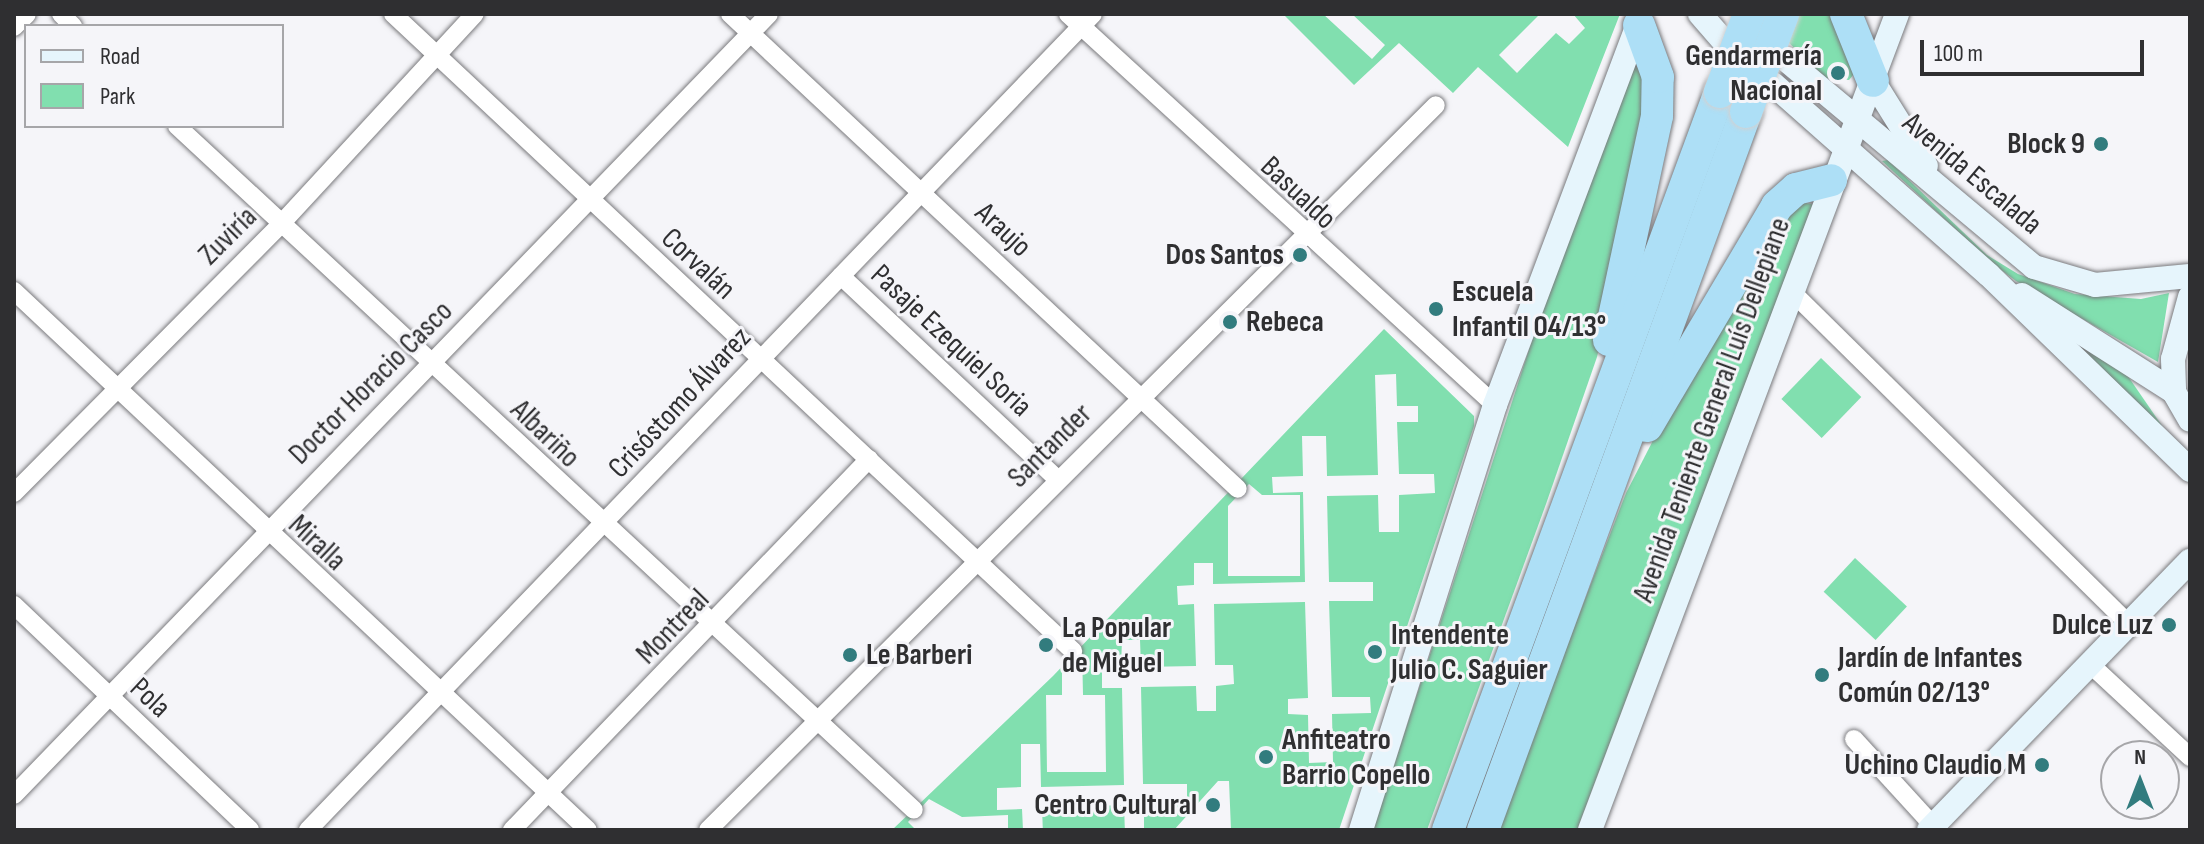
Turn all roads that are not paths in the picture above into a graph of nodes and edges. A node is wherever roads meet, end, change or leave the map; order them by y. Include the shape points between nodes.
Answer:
1 (27, 14) edge
2 (393, 14) edge
3 (475, 14) edge
4 (730, 14) edge
5 (769, 14) edge
6 (1700, 14) edge
7 (1749, 14) edge
8 (1783, 14) edge
9 (1846, 14) edge
10 (1897, 14) edge
11 (1081, 18) edge
12 (1641, 19) edge
13 (14, 27) edge
14 (751, 34) junction
15 (1722, 39) dead end
16 (435, 54) junction
17 (1784, 58) dead end
18 (1873, 81) junction
19 (1773, 84) dead end
20 (1436, 105) dead end
21 (1858, 120) junction
22 (179, 128) edge
23 (1846, 145) junction
24 (1831, 180) junction
25 (1938, 185) junction
26 (919, 191) junction
27 (589, 202) junction
28 (280, 225) junction
29 (1302, 236) junction
30 (1989, 275) junction
31 (841, 276) junction
32 (2190, 276) edge
33 (14, 291) edge
34 (1791, 291) junction
35 (2190, 297) edge
36 (759, 359) junction
37 (430, 364) junction
38 (114, 388) junction
39 (1141, 395) junction
40 (1495, 405) junction
41 (2182, 407) edge
42 (869, 459) junction
43 (2190, 461) edge
44 (2190, 470) edge
45 (1057, 479) junction
46 (1571, 488) junction
47 (1238, 489) dead end
48 (14, 493) edge
49 (1602, 505) junction
50 (601, 527) junction
51 (263, 531) junction
52 (977, 560) junction
53 (2190, 561) edge
54 (14, 605) edge
55 (2129, 624) junction
56 (713, 627) junction
57 (1073, 651) dead end
58 (2090, 664) junction
59 (436, 691) junction
60 (108, 696) junction
61 (816, 722) junction
62 (1854, 739) dead end
63 (2190, 757) edge
64 (549, 793) junction
65 (14, 795) edge
66 (914, 810) dead end
67 (1933, 828) edge
68 (250, 830) edge
69 (308, 830) edge
70 (512, 830) edge
71 (588, 830) edge
72 (708, 830) edge
73 (1361, 830) edge
74 (1448, 830) edge
75 (1483, 830) edge
76 (1590, 830) edge

1 - 13 street
2 - 16 street, Corvalán
3 - 16 street, Zuviría
4 - 14 street, Araujo
5 - 14 street, Doctor Horacio Casco
6 - 15 street
7 - 46 highway, bridge
8 - 49 highway, bridge
9 - 18 highway
10 - 18 street, Avenida Teniente General Luís Dellepiane
11 - 26 street, Crisóstomo Álvarez
11 - 29 street, Basualdo
12 - 40 street
12 - 46 highway via 1656,64 1657,116
14 - 26 street, Araujo
14 - 27 street, Doctor Horacio Casco
16 - 27 street, Corvalán
16 - 28 street, Zuviría
17 - 21 street, Avenida Escalada
18 - 21 street, Avenida Teniente General Luís Dellepiane
18 - 25 street
19 - 23 street, Avenida Escalada
20 - 29 street, Santander
21 - 23 street, Avenida Teniente General Luís Dellepiane
21 - 25 street, Avenida Escalada
22 - 28 street, Albariño
23 - 24 street, Avenida Teniente General Luís Dellepiane
23 - 30 street, Avenida Escalada
24 - 34 street, Avenida Teniente General Luís Dellepiane
24 - 49 highway via 1796,189 1777,206
25 - 32 street, Avenida Escalada via 2002,245 2064,279 2127,286
26 - 31 street, Crisóstomo Álvarez
26 - 39 street, Araujo
27 - 36 street, Corvalán
27 - 37 street, Doctor Horacio Casco
28 - 37 street, Albariño
28 - 38 street, Zuviría
29 - 39 street, Santander
29 - 40 street, Basualdo
30 - 41 street, Avenida Escalada
30 - 44 street, Avenida Escalada
31 - 36 street, Crisóstomo Álvarez
31 - 45 street, Pasaje Ezequiel Soria
33 - 38 street, Miralla
34 - 55 street
34 - 76 street, Avenida Teniente General Luís Dellepiane
35 - 41 street via 2175,332
36 - 42 street, Corvalán
36 - 50 street, Crisóstomo Álvarez
37 - 50 street, Albariño
37 - 51 street, Doctor Horacio Casco
38 - 48 street, Zuviría
38 - 51 street, Miralla
39 - 45 street, Santander
39 - 47 street, Araujo
40 - 73 street
41 - 43 street via 2182,444
42 - 52 street, Corvalán
42 - 56 street, Montreal
45 - 52 street, Santander
46 - 74 highway
49 - 75 highway
50 - 56 street, Albariño
50 - 59 street, Crisóstomo Álvarez
51 - 59 street, Miralla
51 - 60 street, Doctor Horacio Casco
52 - 57 street, Corvalán
52 - 61 street, Santander
53 - 55 street
54 - 60 street, Pola
55 - 58 street
56 - 61 street, Albariño
56 - 64 street, Montreal
58 - 63 street
58 - 67 street
59 - 64 street, Miralla
59 - 69 street, Crisóstomo Álvarez
60 - 65 street, Doctor Horacio Casco
60 - 68 street, Pola
61 - 66 street, Albariño
61 - 72 street, Santander
62 - 67 street
64 - 70 street, Montreal
64 - 71 street, Miralla

